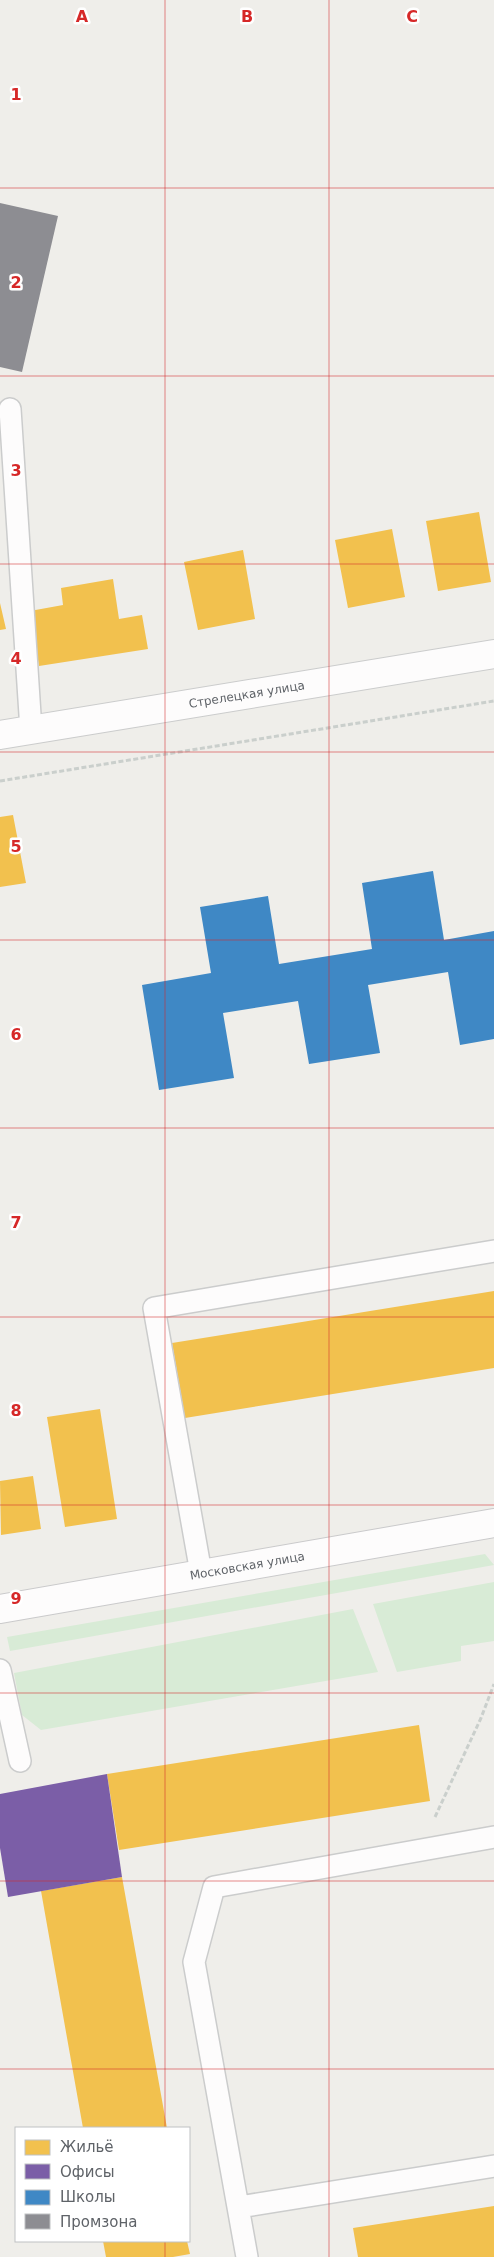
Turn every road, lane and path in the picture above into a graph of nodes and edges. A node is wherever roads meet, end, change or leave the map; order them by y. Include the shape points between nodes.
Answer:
1 (10, 409) dead end
2 (494, 654) edge
3 (494, 702) edge
4 (31, 730) junction
5 (0, 735) edge
6 (0, 781) edge
7 (494, 1251) edge
8 (494, 1523) edge
9 (201, 1574) junction
10 (0, 1609) edge
11 (0, 1670) edge
12 (494, 1684) edge
13 (20, 1761) dead end
14 (494, 1837) edge
15 (420, 1852) junction
16 (494, 2166) edge
17 (239, 2207) junction
18 (247, 2257) edge

1 - 4 lane
2 - 4 street, Стрелецкая улица
3 - 6 path
4 - 5 street, Стрелецкая улица
7 - 9 lane via 154,1308
8 - 9 street, Московская улица
9 - 10 street, Московская улица
11 - 13 lane
12 - 15 path
14 - 15 lane
15 - 17 lane via 214,1887 194,1962
16 - 17 lane
17 - 18 lane

